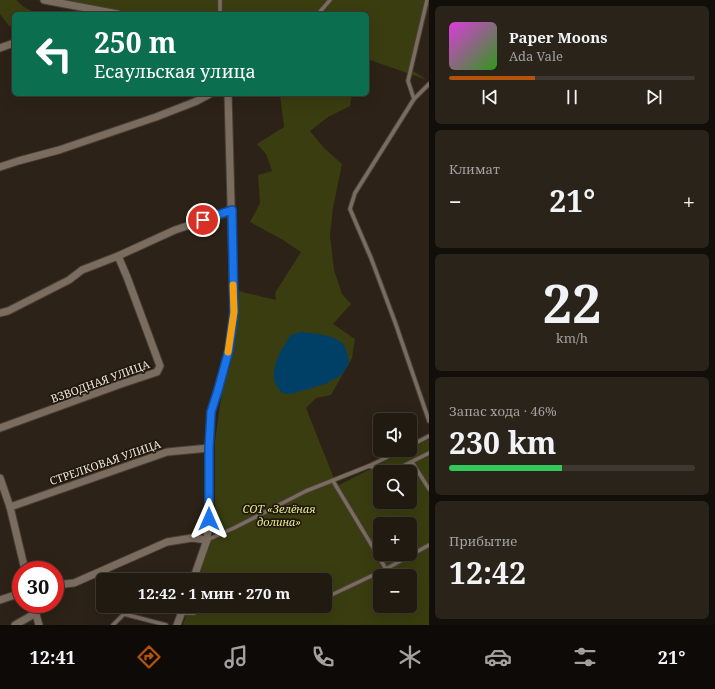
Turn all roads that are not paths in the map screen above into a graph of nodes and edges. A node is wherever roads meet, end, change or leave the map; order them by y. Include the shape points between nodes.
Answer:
1 (44, 0) edge
2 (220, 0) edge
3 (330, 0) edge
4 (428, 0) edge
5 (107, 12) edge
6 (220, 12) edge
7 (320, 12) edge
8 (12, 44) edge
9 (0, 48) edge
10 (429, 84) edge
11 (206, 96) edge
12 (228, 96) edge
13 (414, 99) junction
14 (0, 168) edge
15 (232, 210) junction
16 (118, 256) junction
17 (0, 313) edge
18 (429, 421) edge
19 (0, 428) edge
20 (429, 436) edge
21 (417, 442) edge
22 (209, 448) junction
23 (429, 453) edge
24 (388, 457) edge
25 (412, 462) junction
26 (405, 465) edge
27 (369, 466) junction
28 (373, 467) edge
29 (0, 478) edge
30 (333, 481) junction
31 (429, 489) edge
32 (10, 507) junction
33 (207, 540) junction
34 (428, 546) edge
35 (429, 552) edge
36 (23, 561) edge
37 (385, 569) edge
38 (388, 569) edge
39 (195, 573) edge
40 (373, 576) edge
41 (64, 584) edge
42 (332, 595) edge
43 (12, 596) edge
44 (0, 600) edge
45 (36, 613) joint
46 (181, 613) edge
47 (15, 625) edge
48 (39, 625) edge
49 (113, 625) edge
50 (166, 625) edge
51 (177, 625) edge

1 - 5 street
2 - 6 lane
3 - 7 lane
4 - 13 lane via 408,81
8 - 9 street
10 - 13 lane
11 - 14 street via 156,117
12 - 15 street
13 - 18 lane via 355,193 350,209 395,322
15 - 16 street via 175,230
15 - 22 street via 234,312 229,350 211,412
16 - 17 street via 82,270 69,280
16 - 19 street, ВЗВОДНАЯ УЛИЦА via 160,366 157,372
20 - 21 lane
22 - 32 street, СТРЕЛКОВАЯ УЛИЦА via 167,452
22 - 33 street
23 - 25 lane
24 - 27 lane
25 - 26 lane
25 - 31 lane
27 - 28 lane
27 - 30 lane
29 - 32 street
30 - 33 lane via 306,491
30 - 37 lane
32 - 36 street
33 - 39 street
33 - 41 street via 192,538 167,542 74,583
34 - 35 lane
34 - 38 lane
40 - 42 lane
43 - 44 street
45 - 47 street
45 - 48 street
46 - 51 street
49 - 50 lane via 124,614

